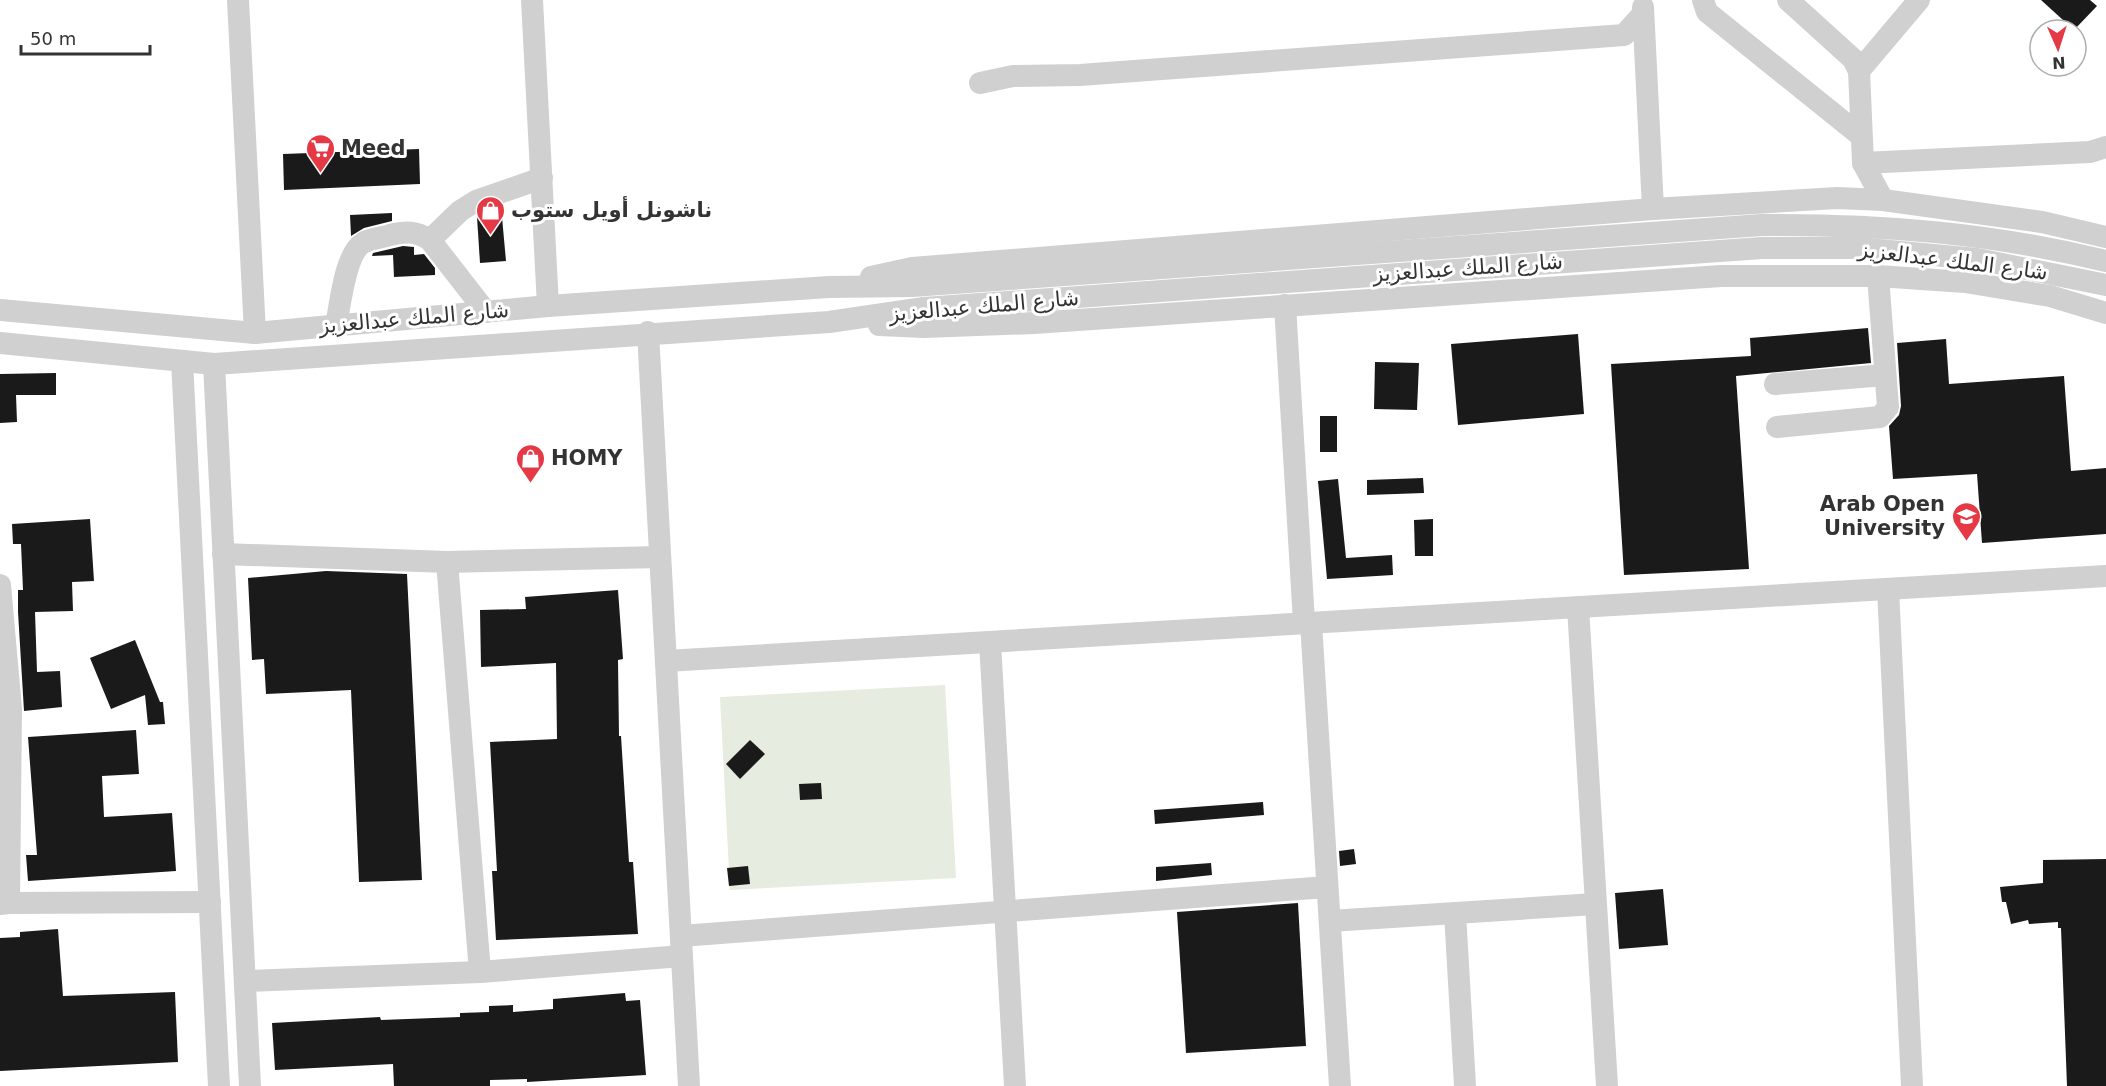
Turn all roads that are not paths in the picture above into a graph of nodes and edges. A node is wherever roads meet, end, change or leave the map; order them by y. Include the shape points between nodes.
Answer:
1 (238, 0) edge
2 (532, 0) edge
3 (1703, 0) edge
4 (1788, 0) edge
5 (1920, 0) edge
6 (1643, 7) edge
7 (1859, 71) junction
8 (980, 83) dead end
9 (1861, 136) junction
10 (2106, 147) edge
11 (1863, 164) junction
12 (542, 178) junction
13 (1837, 198) junction
14 (1883, 200) junction
15 (1653, 209) junction
16 (2042, 222) junction
17 (2106, 226) edge
18 (2106, 239) edge
19 (430, 240) junction
20 (2106, 261) edge
21 (1878, 276) junction
22 (2106, 285) edge
23 (829, 287) junction
24 (2050, 296) junction
25 (1285, 305) junction
26 (548, 306) junction
27 (0, 310) edge
28 (486, 312) junction
29 (2106, 312) edge
30 (829, 322) junction
31 (336, 326) junction
32 (2106, 326) edge
33 (255, 333) junction
34 (648, 333) junction
35 (0, 344) edge
36 (182, 361) junction
37 (214, 364) junction
38 (1886, 375) junction
39 (1774, 384) dead end
40 (1777, 427) dead end
41 (223, 554) junction
42 (660, 557) junction
43 (447, 562) junction
44 (2106, 576) edge
45 (0, 585) edge
46 (1888, 589) junction
47 (1578, 607) junction
48 (1307, 623) junction
49 (990, 642) junction
50 (666, 661) junction
51 (5, 709) edge
52 (1327, 887) junction
53 (210, 902) junction
54 (5, 903) edge
55 (1595, 904) junction
56 (1005, 911) junction
57 (1455, 913) junction
58 (1329, 921) junction
59 (682, 946) junction
60 (480, 972) junction
61 (245, 981) junction
62 (219, 1086) edge
63 (250, 1086) edge
64 (689, 1086) edge
65 (1015, 1086) edge
66 (1340, 1086) edge
67 (1465, 1086) edge
68 (1607, 1086) edge
69 (1912, 1086) edge

1 - 33 street
2 - 12 street
3 - 9 street via 1707,12
4 - 7 street via 1853,59
5 - 7 street
6 - 8 street via 1624,36 1080,75 1013,76
6 - 15 street
7 - 9 street
9 - 11 street
10 - 11 street via 2090,152
11 - 13 street
11 - 14 street
12 - 19 street via 476,201 460,210
12 - 26 street
13 - 14 street, شارع الملك عبدالعزيز
13 - 15 street, شارع الملك عبدالعزيز
14 - 16 street, شارع الملك عبدالعزيز
15 - 23 street, شارع الملك عبدالعزيز via 912,268
16 - 17 street
16 - 18 street
19 - 28 street
19 - 31 street via 407,231 363,243 349,265
20 - 23 street, شارع الملك عبدالعزيز via 1980,236 1852,224 1762,225 924,285
21 - 24 street, شارع الملك عبدالعزيز via 1965,282
21 - 25 street, شارع الملك عبدالعزيز via 1721,276
21 - 38 street
22 - 30 street, شارع الملك عبدالعزيز via 1977,259 1857,248 1762,248 924,308
23 - 26 street, شارع الملك عبدالعزيز
24 - 29 street, شارع الملك عبدالعزيز
24 - 32 street
25 - 30 street, شارع الملك عبدالعزيز via 924,327
25 - 48 street
26 - 28 street, شارع الملك عبدالعزيز
27 - 33 street, شارع الملك عبدالعزيز
28 - 31 street, شارع الملك عبدالعزيز
30 - 34 street, شارع الملك عبدالعزيز
31 - 33 street, شارع الملك عبدالعزيز
34 - 37 street, شارع الملك عبدالعزيز
34 - 42 street
35 - 36 street, شارع الملك عبدالعزيز
36 - 37 street, شارع الملك عبدالعزيز
36 - 53 street
37 - 41 street
38 - 39 street
38 - 40 street via 1888,406 1880,417
41 - 43 street
41 - 61 street
42 - 43 street
42 - 50 street
43 - 60 street
44 - 46 street
45 - 51 street
46 - 47 street
46 - 69 street
47 - 48 street
47 - 55 street
48 - 49 street
48 - 52 street
49 - 50 street
49 - 56 street
50 - 59 street
51 - 54 street
52 - 56 street
52 - 58 street
53 - 54 street
53 - 62 street
55 - 57 street
55 - 68 street
56 - 59 street
56 - 65 street
57 - 58 street
57 - 67 street
58 - 66 street
59 - 60 street
59 - 64 street
60 - 61 street
61 - 63 street

